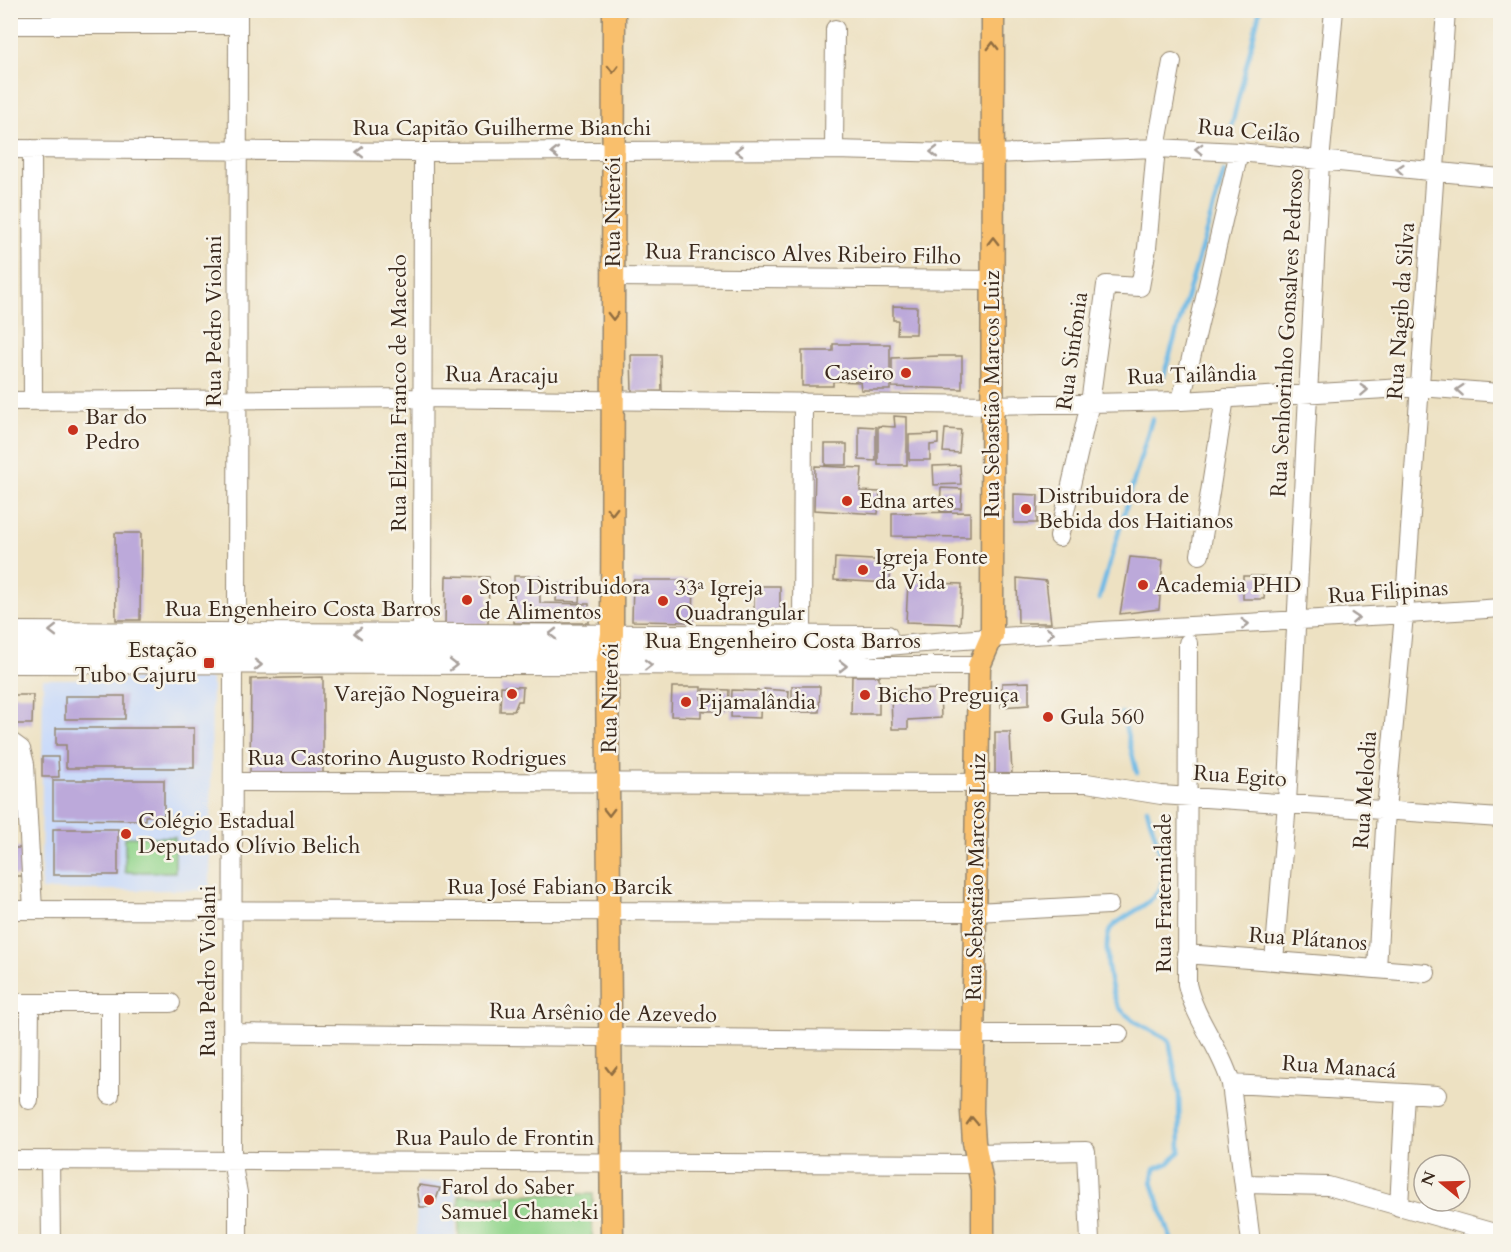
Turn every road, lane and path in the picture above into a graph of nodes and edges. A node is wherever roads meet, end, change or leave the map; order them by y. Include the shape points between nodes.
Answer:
1 (614, 10) edge
2 (993, 10) edge
3 (1334, 10) edge
4 (1446, 10) edge
5 (238, 18) edge
6 (10, 25) edge
7 (835, 29) dead end
8 (1172, 62) dead end
9 (1156, 148) junction
10 (10, 149) edge
11 (32, 149) junction
12 (238, 150) junction
13 (834, 150) junction
14 (423, 152) junction
15 (1239, 152) junction
16 (613, 153) junction
17 (993, 154) junction
18 (1320, 162) junction
19 (1435, 172) junction
20 (1500, 178) edge
21 (613, 277) junction
22 (993, 280) junction
23 (1420, 387) junction
24 (1500, 393) edge
25 (1308, 394) junction
26 (237, 398) junction
27 (423, 398) junction
28 (1225, 398) junction
29 (612, 400) junction
30 (10, 401) edge
31 (33, 401) junction
32 (1181, 401) junction
33 (803, 402) junction
34 (1090, 403) junction
35 (992, 405) junction
36 (1059, 537) dead end
37 (1200, 555) dead end
38 (1500, 608) edge
39 (1404, 615) junction
40 (1297, 622) junction
41 (10, 631) edge
42 (237, 632) junction
43 (422, 633) junction
44 (802, 635) junction
45 (992, 636) junction
46 (1188, 643) dead end
47 (10, 647) edge
48 (610, 649) junction
49 (854, 649) junction
50 (10, 664) edge
51 (233, 664) junction
52 (979, 666) junction
53 (10, 741) edge
54 (233, 782) junction
55 (608, 783) junction
56 (977, 784) junction
57 (1188, 797) junction
58 (1287, 803) junction
59 (1386, 810) junction
60 (1500, 818) edge
61 (1109, 905) dead end
62 (10, 910) edge
63 (33, 910) junction
64 (232, 911) junction
65 (610, 912) junction
66 (975, 912) junction
67 (1186, 954) junction
68 (1274, 961) junction
69 (1377, 969) junction
70 (1426, 973) dead end
71 (10, 1003) edge
72 (30, 1003) junction
73 (110, 1003) junction
74 (171, 1003) dead end
75 (232, 1033) junction
76 (1119, 1034) dead end
77 (611, 1037) junction
78 (973, 1038) junction
79 (1231, 1084) junction
80 (1405, 1093) junction
81 (110, 1095) dead end
82 (1437, 1095) dead end
83 (29, 1100) dead end
84 (978, 1159) junction
85 (10, 1160) edge
86 (50, 1160) junction
87 (232, 1161) junction
88 (611, 1162) junction
89 (1244, 1184) junction
90 (1399, 1207) junction
91 (1500, 1239) edge
92 (51, 1242) edge
93 (238, 1242) edge
94 (612, 1242) edge
95 (983, 1242) edge
96 (1090, 1242) edge
97 (1251, 1242) edge

1 -> 16 main road, Rua Niterói
17 -> 2 main road, Rua Sebastião Marcos Luiz
3 - 18 street, Rua Senhorinho Gonsalves Pedroso
4 - 19 street, Rua Nagib da Silva
5 - 6 street
5 - 12 street, Rua Pedro Violani
7 - 13 street
8 - 9 street, Rua Sinfonia
15 -> 9 street, Rua Ceilão
9 - 17 street, Rua Ceilão
9 - 34 street, Rua Sinfonia via 1140,287 1106,285
10 - 11 street, Rua Capitão Guilherme Bianchi
11 - 12 street, Rua Capitão Guilherme Bianchi
11 - 31 street
14 -> 12 street, Rua Capitão Guilherme Bianchi
12 - 26 street, Rua Pedro Violani
13 -> 16 street, Rua Capitão Guilherme Bianchi
17 -> 13 street, Rua Capitão Guilherme Bianchi
16 -> 14 street, Rua Capitão Guilherme Bianchi
14 - 27 street, Rua Elzina Franco de Macedo
15 - 18 street, Rua Ceilão
15 - 32 street
16 - 21 main road, Rua Niterói
22 -> 17 main road, Rua Sebastião Marcos Luiz
19 -> 18 street, Rua Ceilão
18 - 25 street, Rua Senhorinho Gonsalves Pedroso
19 - 20 street, Rua Ceilão
19 - 23 street, Rua Nagib da Silva
21 - 22 street, Rua Francisco Alves Ribeiro Filho
21 -> 29 main road, Rua Niterói
22 - 35 main road, Rua Sebastião Marcos Luiz
24 -> 23 street, Rua Tailândia
25 -> 23 street, Rua Tailândia
23 - 39 street, Rua Nagib da Silva
25 - 28 street, Rua Tailândia
25 - 40 street, Rua Senhorinho Gonsalves Pedroso
26 - 27 street, Rua Aracaju
26 - 31 street, Rua Aracaju
26 - 42 street, Rua Pedro Violani
27 - 29 street, Rua Aracaju
27 - 43 street, Rua Elzina Franco de Macedo
28 - 32 street, Rua Tailândia
28 - 37 street
29 - 33 street, Rua Aracaju
29 -> 48 main road, Rua Niterói
30 - 31 street, Rua Aracaju
32 - 34 street, Rua Tailândia
33 - 35 street, Rua Aracaju
33 - 44 street
34 - 35 street, Rua Tailândia
34 - 36 street, Rua Sinfonia
35 - 45 main road, Rua Sebastião Marcos Luiz
38 - 39 street, Rua Filipinas
40 -> 39 street, Rua Filipinas
39 - 59 street, Rua Melodia
45 -> 40 street, Rua Filipinas
40 - 58 street, Rua Senhorinho Gonsalves Pedroso
42 -> 41 street, Rua Engenheiro Costa Barros
43 -> 42 street, Rua Engenheiro Costa Barros
48 -> 43 street, Rua Engenheiro Costa Barros
44 - 45 street, Rua Engenheiro Costa Barros
44 - 48 street, Rua Engenheiro Costa Barros
45 - 49 street
45 - 52 main road, Rua Sebastião Marcos Luiz
46 - 57 street, Rua Fraternidade
47 - 48 street
48 - 49 street
51 -> 48 street, Rua Engenheiro Costa Barros
48 -> 52 street, Rua Engenheiro Costa Barros
48 - 55 main road, Rua Niterói
49 - 52 street
50 - 51 street, Rua Engenheiro Costa Barros
51 - 54 street, Rua Pedro Violani
52 - 56 main road, Rua Sebastião Marcos Luiz
53 - 63 street via 21,749 25,764
54 - 55 street, Rua Castorino Augusto Rodrigues
54 - 64 street, Rua Pedro Violani
55 - 56 street, Rua Castorino Augusto Rodrigues
55 -> 65 main road, Rua Niterói
56 - 57 street, Rua Egito via 1100,784
56 - 66 main road, Rua Sebastião Marcos Luiz
57 - 58 street, Rua Egito
57 - 67 street, Rua Fraternidade
58 - 59 street, Rua Egito
58 - 68 street, Rua Senhorinho Gonsalves Pedroso
59 - 60 street, Rua Egito
59 - 69 street, Rua Melodia
61 - 66 street, Rua José Fabiano Barcik
62 - 63 street, Rua José Fabiano Barcik
63 - 64 street, Rua José Fabiano Barcik
64 - 65 street, Rua José Fabiano Barcik
64 - 75 street, Rua Pedro Violani
65 - 66 street, Rua José Fabiano Barcik
65 - 77 main road, Rua Niterói
66 - 78 main road, Rua Sebastião Marcos Luiz
67 - 68 street, Rua Plátanos
67 - 79 street, Rua Fraternidade via 1190,996
68 - 69 street, Rua Plátanos
69 - 70 street, Rua Plátanos
71 - 72 street
72 - 73 street
72 - 83 street
73 - 74 street
73 - 81 street
75 - 77 street, Rua Arsênio de Azevedo
75 - 87 street, Rua Pedro Violani
76 - 78 street, Rua Arsênio de Azevedo
77 - 78 street, Rua Arsênio de Azevedo
77 -> 88 main road, Rua Niterói
84 -> 78 main road, Rua Sebastião Marcos Luiz via 972,1126
79 - 80 street, Rua Manacá
79 - 89 street, Rua Fraternidade
80 - 82 street
80 - 90 street, Rua Manacá
84 - 88 street, Rua Paulo de Frontin
84 - 95 main road, Rua Sebastião Marcos Luiz via 983,1189
84 - 96 street, Rua Paulo de Frontin via 1086,1151
85 - 86 street, Rua Paulo de Frontin
86 - 87 street, Rua Paulo de Frontin
86 - 92 street
87 - 88 street, Rua Paulo de Frontin
87 - 93 street, Rua Pedro Violani via 238,1193
88 - 94 main road, Rua Niterói
89 - 90 street via 1328,1186
89 - 97 street, Rua Fraternidade
90 - 91 street via 1491,1232

